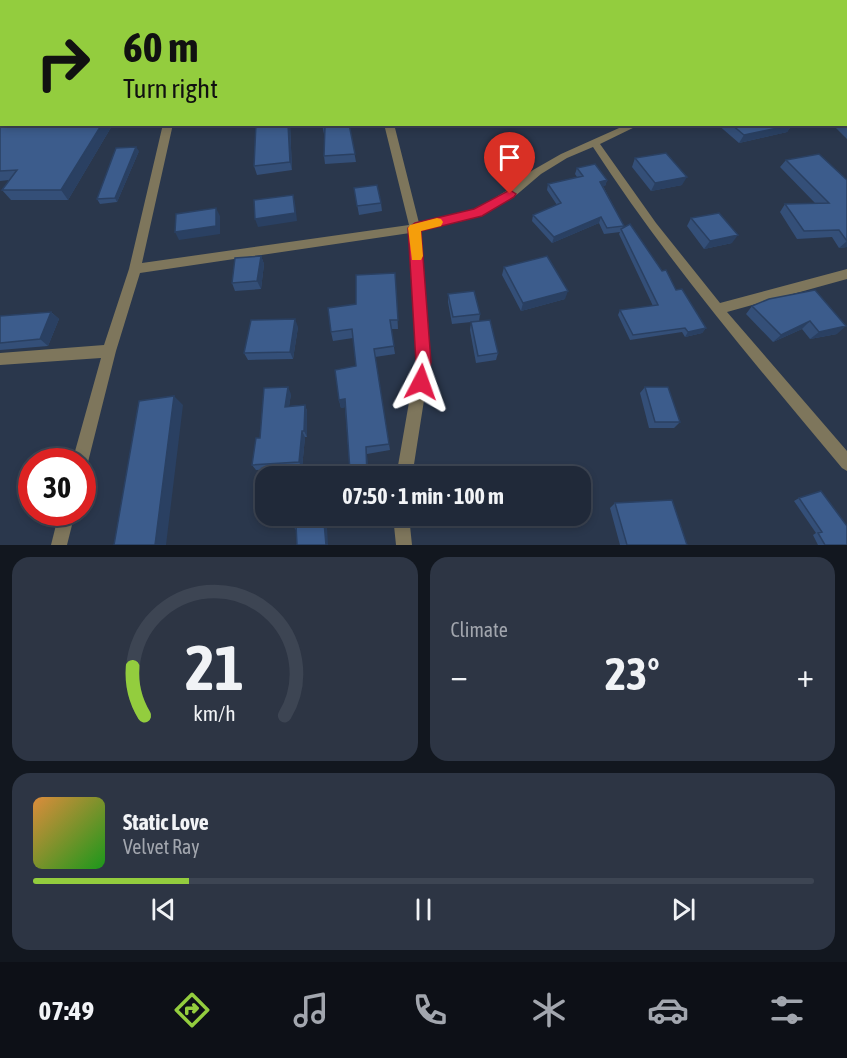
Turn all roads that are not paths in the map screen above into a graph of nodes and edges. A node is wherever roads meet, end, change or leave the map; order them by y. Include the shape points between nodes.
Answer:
1 (168, 126) edge
2 (390, 126) edge
3 (632, 126) edge
4 (594, 142) junction
5 (415, 228) junction
6 (135, 269) junction
7 (847, 274) edge
8 (718, 309) junction
9 (109, 351) junction
10 (0, 359) edge
11 (84, 448) edge
12 (847, 463) edge
13 (406, 466) edge
14 (64, 526) edge
15 (402, 526) edge
16 (59, 545) edge
17 (404, 545) edge

1 - 6 street
2 - 5 street
3 - 4 street
4 - 5 street via 537,172 478,213
4 - 8 street
5 - 6 street
5 - 13 street via 423,362
6 - 9 street
7 - 8 street
8 - 12 street
9 - 10 street
9 - 11 street
14 - 16 street
15 - 17 street

